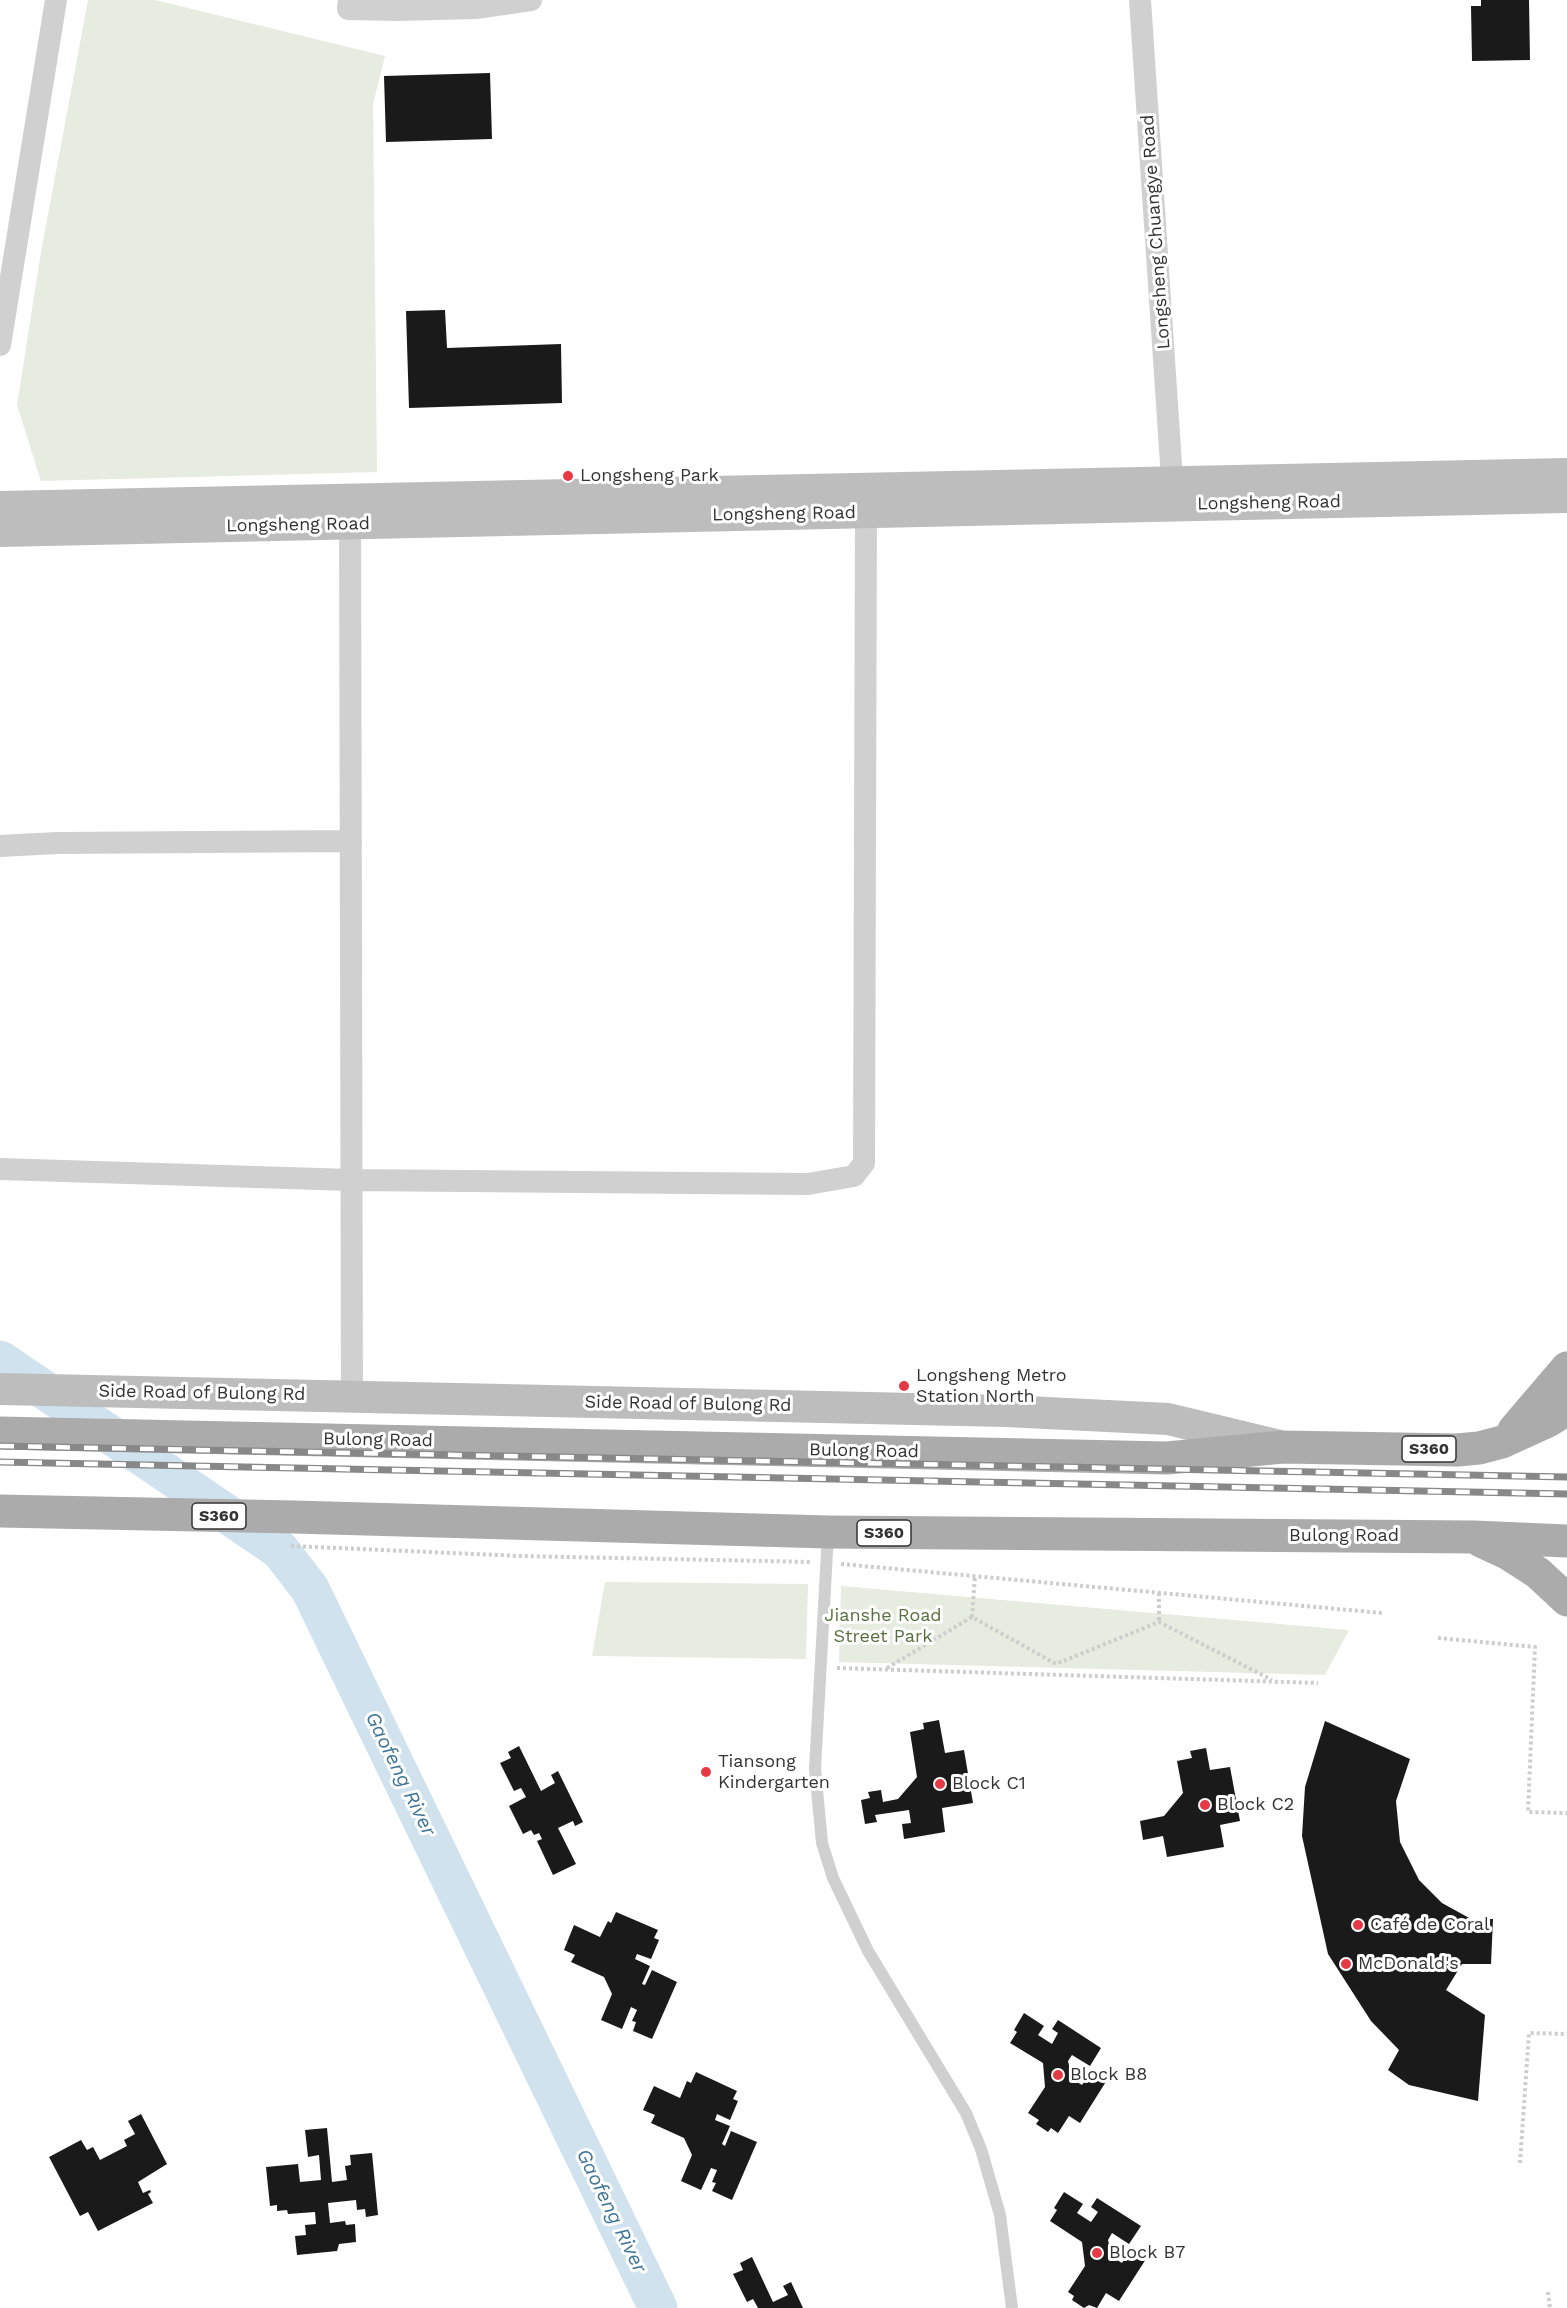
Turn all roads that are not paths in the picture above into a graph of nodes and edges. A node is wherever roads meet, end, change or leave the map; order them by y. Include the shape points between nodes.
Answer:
1 (56, 0) edge
2 (349, 0) edge
3 (531, 0) edge
4 (1138, 1) edge
5 (0, 345) edge
6 (1171, 473) junction
7 (1567, 474) edge
8 (1567, 497) edge
9 (0, 507) edge
10 (350, 512) junction
11 (866, 512) junction
12 (0, 531) edge
13 (351, 841) junction
14 (0, 846) edge
15 (0, 1169) edge
16 (351, 1180) junction
17 (1567, 1368) edge
18 (5, 1389) edge
19 (352, 1396) junction
20 (1567, 1409) edge
21 (0, 1433) edge
22 (1502, 1442) junction
23 (1283, 1447) junction
24 (0, 1512) edge
25 (828, 1532) junction
26 (1474, 1537) junction
27 (1567, 1541) edge
28 (1567, 1600) edge
29 (1012, 2308) edge

1 - 5 street
2 - 3 street via 348,9 398,10 476,8
4 - 6 street, Longsheng Chuangye Road
6 - 7 main road, Longsheng Road
6 - 10 main road, Longsheng Road
8 - 11 main road, Longsheng Road
9 - 10 main road, Longsheng Road
10 - 11 main road, Longsheng Road
10 - 12 main road, Longsheng Road
10 - 13 street
11 - 16 street via 864,1163 854,1176 808,1184
13 - 14 street
13 - 16 street
15 - 16 street
16 - 19 street
17 - 22 main road
18 - 19 main road, Side Road of Bulong Rd
19 - 23 main road, Side Road of Bulong Rd via 1006,1411 1168,1419
20 - 22 main road, Bulong Road / S360
21 - 23 main road, Bulong Road / S360 via 1167,1458
22 - 23 main road, Bulong Road / S360 via 1457,1450
24 - 25 main road, Bulong Road / S360
25 - 26 main road, Bulong Road / S360
25 - 29 lane via 815,1769 822,1843 833,1878 868,1951 966,2113 981,2149 1000,2215
26 - 27 main road, Bulong Road / S360
26 - 28 main road via 1538,1573

